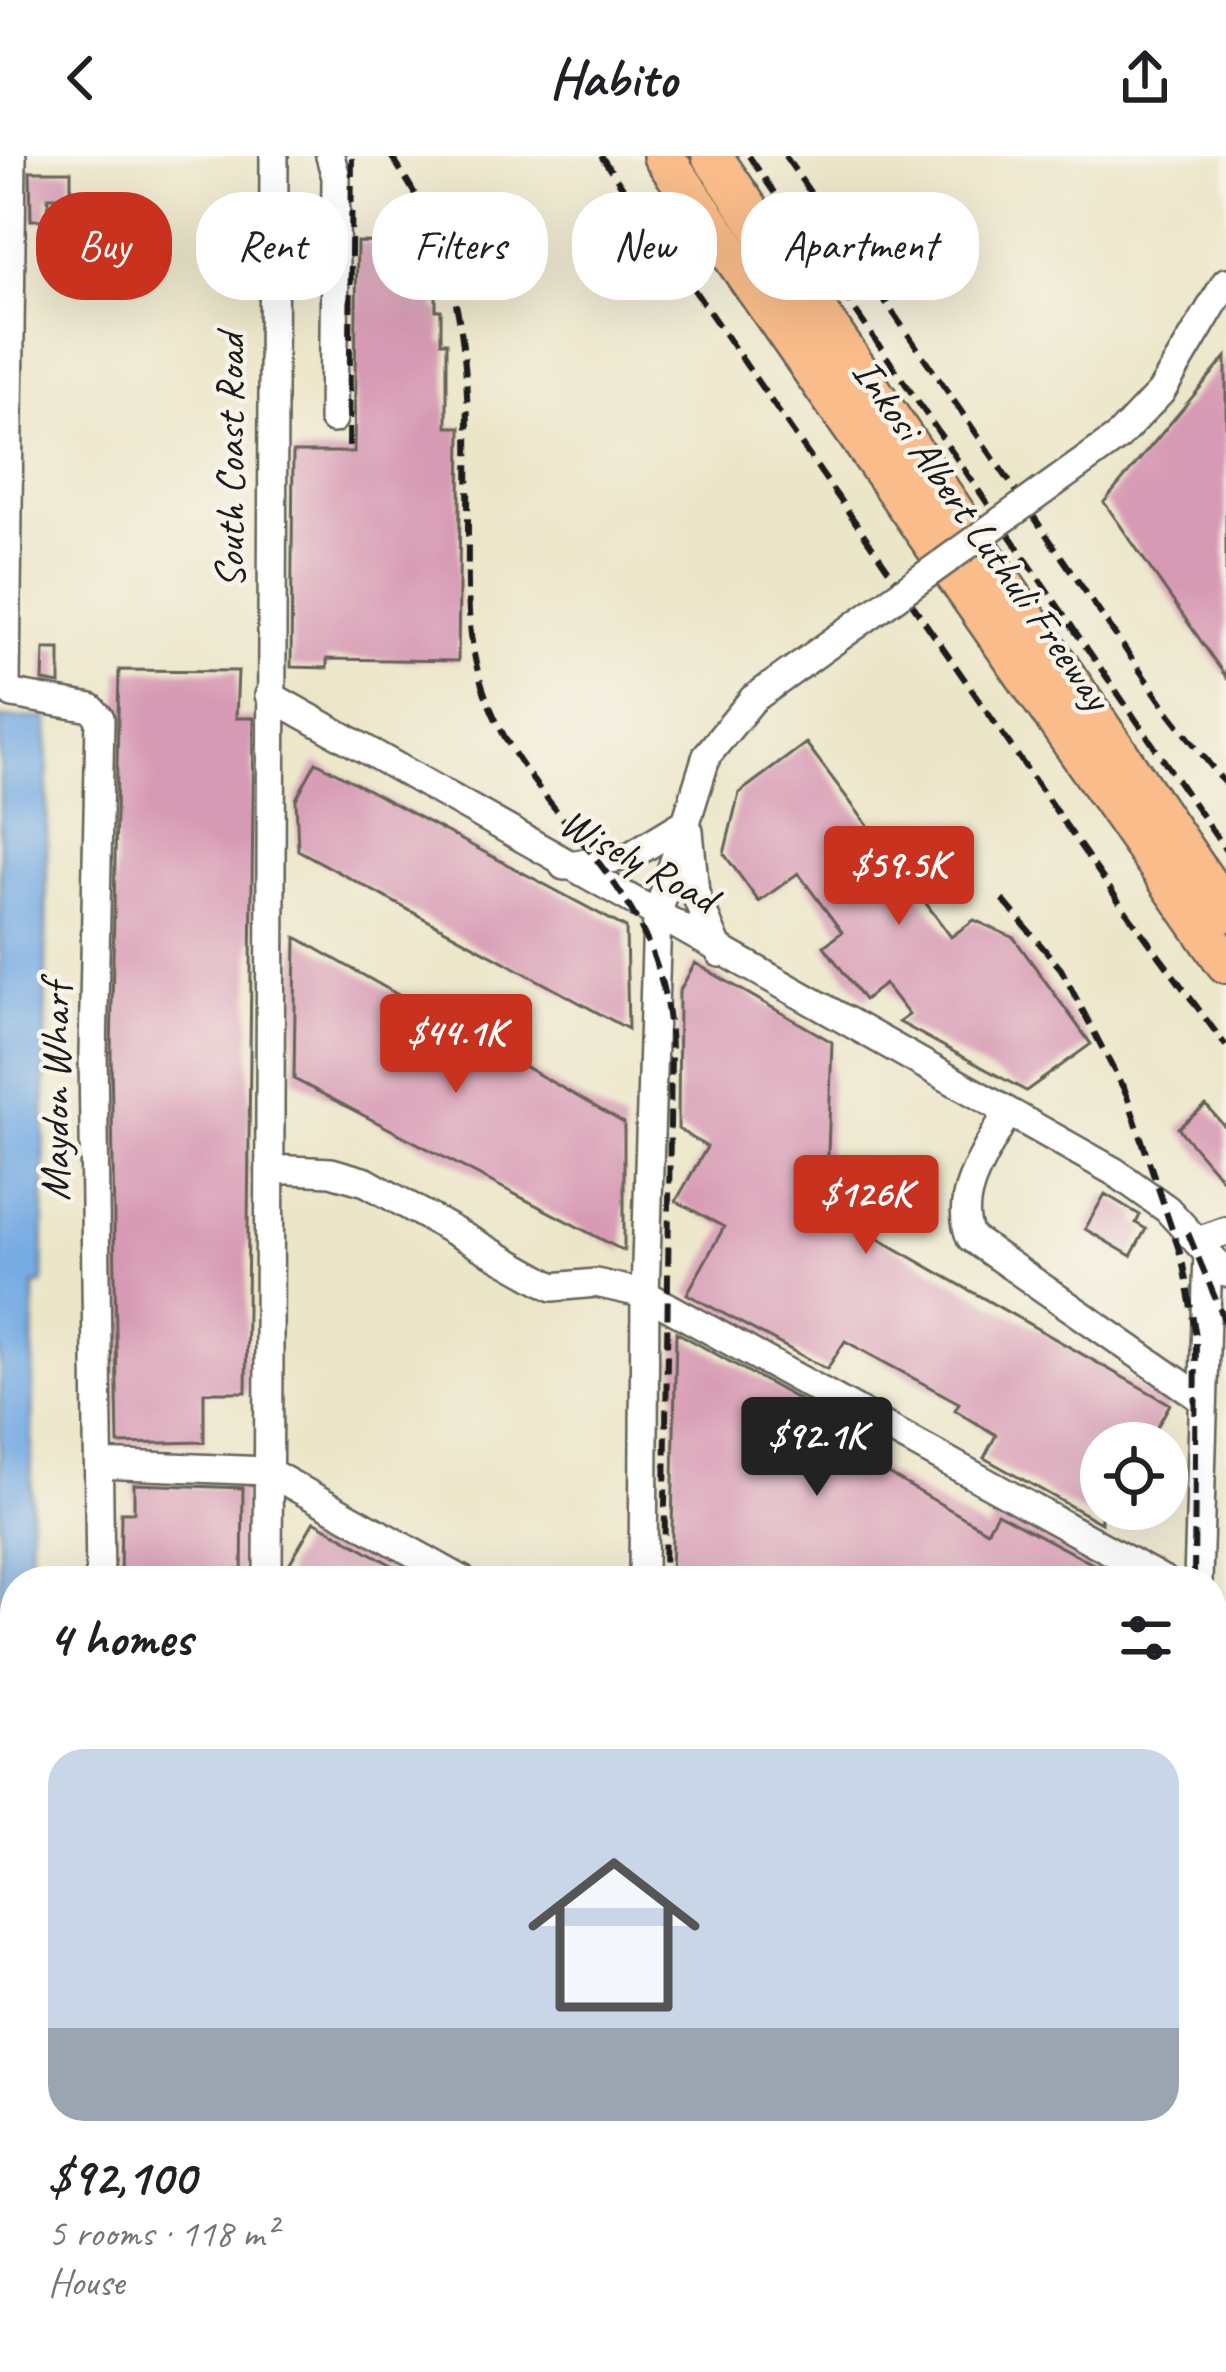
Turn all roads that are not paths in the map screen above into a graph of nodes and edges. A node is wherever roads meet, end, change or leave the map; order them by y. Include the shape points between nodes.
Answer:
1 (12, 156) edge
2 (274, 156) edge
3 (330, 156) edge
4 (663, 156) edge
5 (712, 156) edge
6 (1226, 282) edge
7 (333, 419) dead end
8 (269, 695) junction
9 (685, 816) junction
10 (564, 866) junction
11 (1226, 912) edge
12 (657, 916) junction
13 (720, 952) junction
14 (1226, 963) edge
15 (1007, 1112) junction
16 (269, 1169) junction
17 (1214, 1249) edge
18 (645, 1294) junction
19 (1201, 1398) junction
20 (99, 1464) junction
21 (267, 1471) junction
22 (1212, 1519) edge
23 (100, 1566) edge
24 (268, 1566) edge
25 (437, 1566) edge
26 (644, 1566) edge
27 (1139, 1566) edge
28 (1201, 1566) edge

1 - 20 street, Maydon Wharf via 5,674 13,694 88,707 100,718 93,1054
2 - 8 street, South Coast Road
3 - 7 street
4 - 14 highway, Inkosi Albert Luthuli Freeway
5 - 11 highway, Inkosi Albert Luthuli Freeway
6 - 9 street, bridge via 1161,392 1118,437 753,699 707,755
8 - 10 street, Wisely Road
8 - 16 street, South Coast Road
9 - 10 street via 630,856
9 - 12 street
9 - 13 street via 695,893
10 - 12 street, Wisely Road
12 - 13 street, Wisely Road
12 - 18 street
13 - 15 street, Wisely Road
15 - 17 street, Wisely Road via 1142,1190
15 - 19 street via 968,1192 970,1238
16 - 18 street via 366,1182 553,1287 596,1283
16 - 21 street, South Coast Road
17 - 19 street
18 - 26 street
18 - 27 street
19 - 22 street
20 - 21 street
20 - 23 street, Maydon Wharf
21 - 24 street, South Coast Road
21 - 25 street
22 - 28 street

